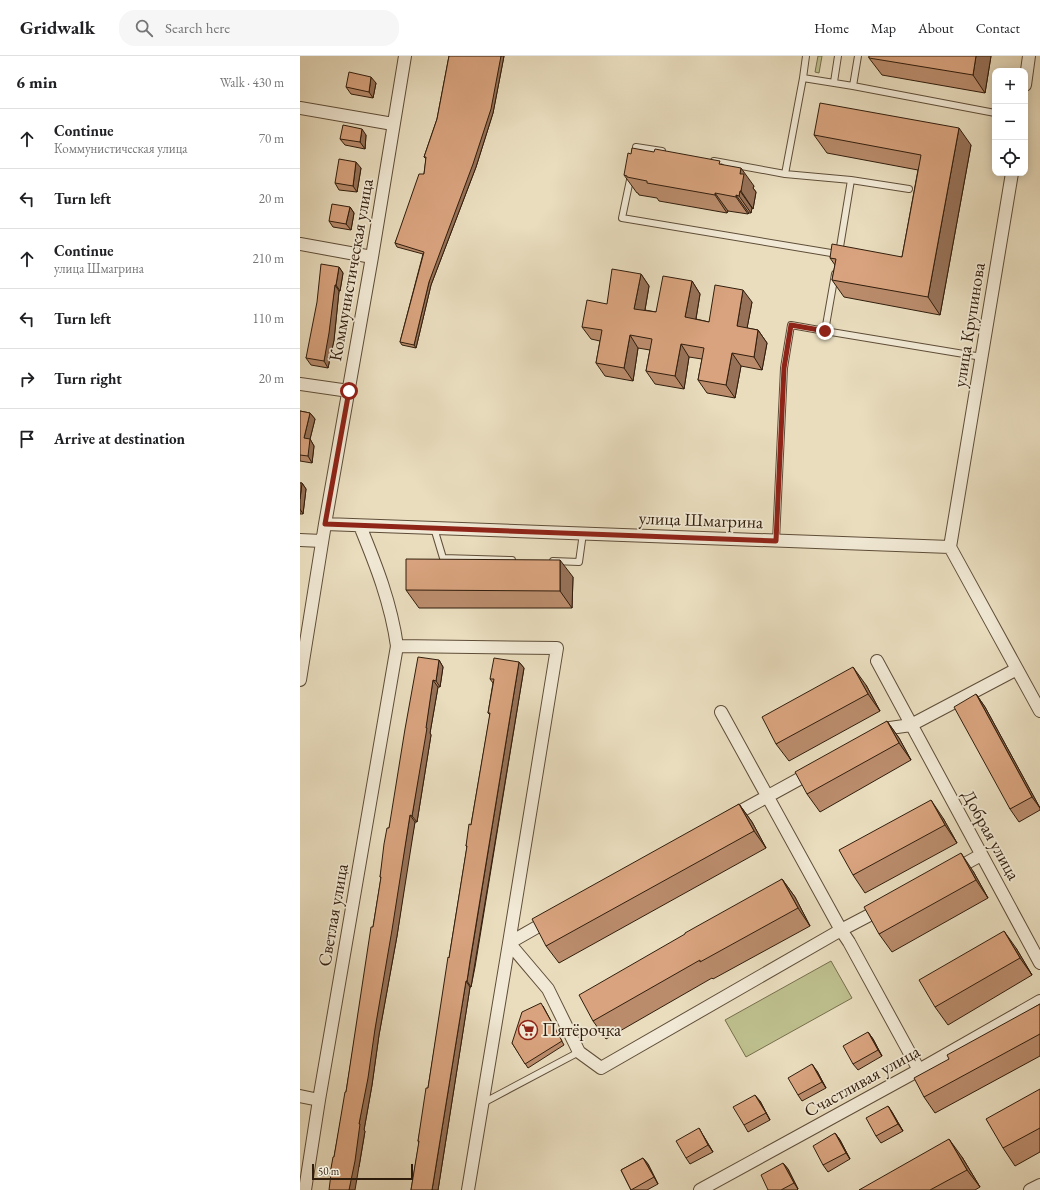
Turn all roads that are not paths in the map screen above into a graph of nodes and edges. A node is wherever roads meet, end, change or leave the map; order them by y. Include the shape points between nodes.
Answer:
1 (405, 56) edge
2 (806, 56) edge
3 (838, 56) edge
4 (858, 56) edge
5 (1030, 56) edge
6 (1028, 68) edge
7 (803, 78) junction
8 (834, 82) junction
9 (853, 86) junction
10 (300, 108) edge
11 (992, 112) edge
12 (394, 124) junction
13 (668, 153) edge
14 (707, 160) edge
15 (634, 161) edge
16 (632, 168) edge
17 (785, 174) junction
18 (1012, 176) edge
19 (851, 180) junction
20 (909, 189) dead end
21 (300, 244) edge
22 (838, 255) junction
23 (845, 256) edge
24 (372, 257) junction
25 (837, 262) edge
26 (836, 270) edge
27 (825, 331) junction
28 (982, 356) junction
29 (300, 384) edge
30 (349, 391) junction
31 (325, 524) junction
32 (360, 526) junction
33 (434, 528) junction
34 (583, 533) junction
35 (300, 540) edge
36 (322, 541) junction
37 (776, 541) junction
38 (950, 547) junction
39 (515, 560) edge
40 (547, 561) edge
41 (397, 646) junction
42 (877, 661) dead end
43 (1017, 669) junction
44 (300, 677) edge
45 (1040, 711) edge
46 (721, 712) dead end
47 (911, 725) junction
48 (870, 739) edge
49 (822, 766) edge
50 (767, 796) junction
51 (719, 824) edge
52 (981, 855) junction
53 (946, 874) edge
54 (890, 904) edge
55 (562, 912) edge
56 (841, 930) junction
57 (510, 943) junction
58 (1040, 963) edge
59 (1040, 1001) edge
60 (579, 1052) junction
61 (919, 1070) junction
62 (300, 1096) edge
63 (319, 1100) junction
64 (482, 1104) junction
65 (1040, 1184) edge
66 (304, 1190) edge
67 (468, 1190) edge
68 (700, 1190) edge
69 (1030, 1190) edge

1 - 12 street, Коммунистическая улица
2 - 7 lane
3 - 8 lane
4 - 9 lane
5 - 6 street
7 - 8 lane
7 - 17 lane
8 - 9 lane
9 - 11 lane
10 - 12 street
12 - 24 street, Коммунистическая улица
13 - 15 lane via 636,147
14 - 17 lane
16 - 22 lane via 622,218
17 - 19 lane
18 - 28 street, улица Крупинова
19 - 20 lane
19 - 22 lane
21 - 24 street
22 - 23 lane
22 - 25 lane
24 - 30 street, Коммунистическая улица
26 - 27 lane
27 - 28 lane
27 - 37 lane via 791,325 784,368
28 - 38 street, улица Крупинова
29 - 30 street
30 - 31 street, Коммунистическая улица
31 - 32 street, улица Шмагрина
31 - 36 street, Коммунистическая улица
32 - 33 street, улица Шмагрина
32 - 41 street via 381,578
33 - 34 street, улица Шмагрина
33 - 39 lane via 443,558
34 - 37 street, улица Шмагрина
34 - 40 lane via 579,562
35 - 36 street
36 - 44 street, Коммунистическая улица
37 - 38 street, улица Шмагрина
38 - 43 street
41 - 57 street via 557,648
41 - 63 street, Светлая улица
42 - 47 street, Добрая улица
43 - 45 street
43 - 47 street
46 - 50 street
47 - 48 street via 890,728
47 - 52 street, Добрая улица
49 - 50 street
50 - 51 street
50 - 56 street
52 - 53 street
52 - 58 street, Добрая улица
54 - 56 street
55 - 57 street
56 - 60 street via 601,1068
56 - 61 street
57 - 60 street via 548,989
57 - 64 street
59 - 61 street, Счастливая улица
60 - 64 lane
61 - 68 street, Счастливая улица
62 - 63 street
63 - 66 street, Светлая улица
64 - 67 street
65 - 69 street

